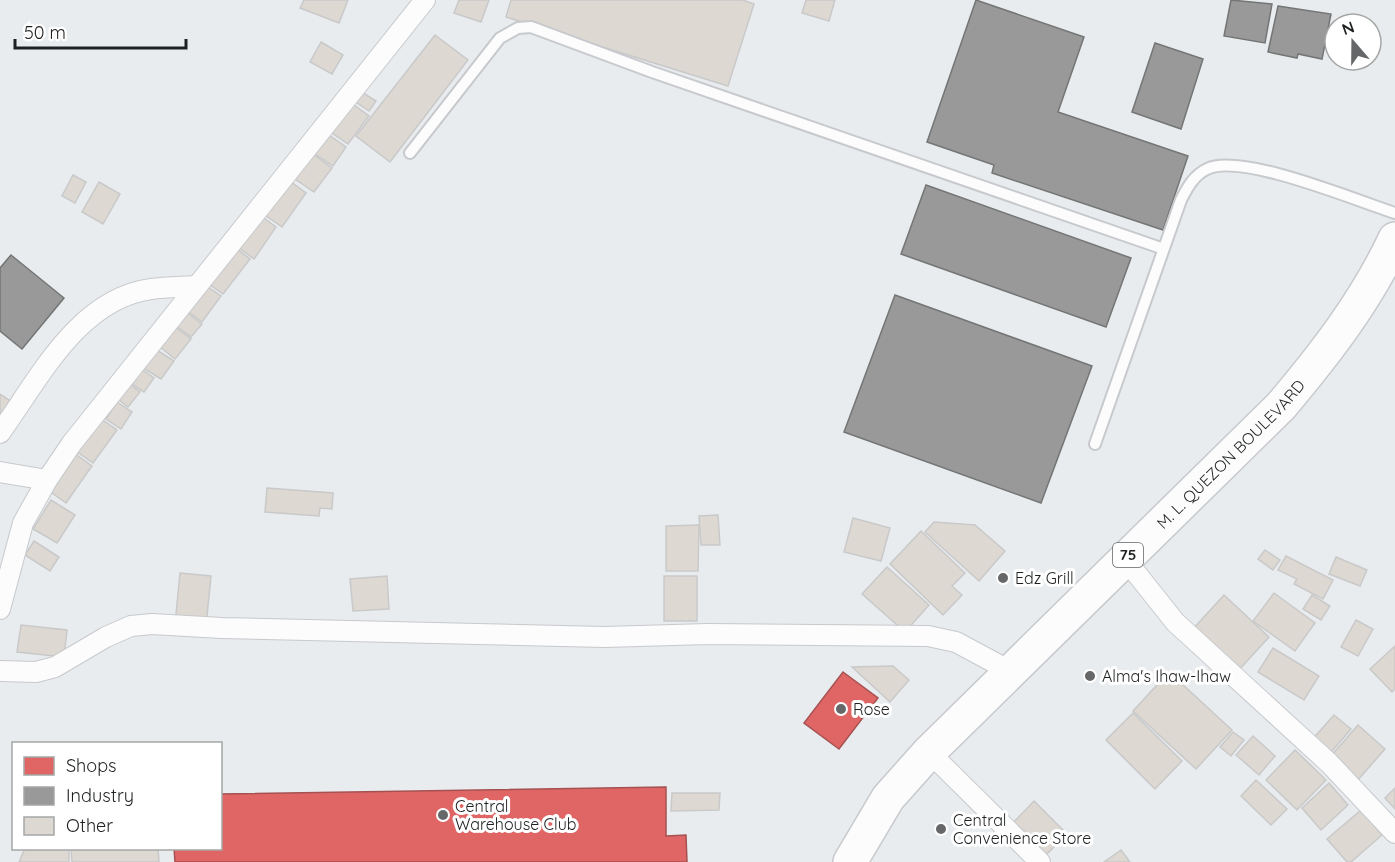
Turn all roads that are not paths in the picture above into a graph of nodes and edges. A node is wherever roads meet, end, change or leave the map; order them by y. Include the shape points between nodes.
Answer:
1 (425, 0) edge
2 (410, 153) dead end
3 (1395, 213) edge
4 (1395, 239) edge
5 (1161, 248) junction
6 (197, 286) junction
7 (0, 432) edge
8 (1095, 444) dead end
9 (0, 472) edge
10 (47, 480) junction
11 (1125, 559) junction
12 (0, 609) edge
13 (0, 671) edge
14 (1010, 671) junction
15 (929, 752) junction
16 (1395, 833) edge
17 (850, 862) edge
18 (1040, 862) edge

1 - 6 street
2 - 5 lane via 500,38 518,28 531,27
3 - 5 lane via 1269,171 1227,164 1207,169 1191,182
4 - 11 highway, M. L. QUEZON BOULEVARD / 75 via 1354,313 1281,406
5 - 8 lane
6 - 7 street via 150,289 95,313 72,331
6 - 10 street
9 - 10 street
10 - 12 street via 23,524
11 - 14 highway, M. L. QUEZON BOULEVARD / 75
11 - 16 street via 1175,622 1329,763
13 - 14 street via 36,672 55,667 106,637 131,626 152,624 604,637 928,636 956,642
14 - 15 highway, M. L. QUEZON BOULEVARD / 75
15 - 17 highway, M. L. QUEZON BOULEVARD / 75 via 888,798
15 - 18 street

